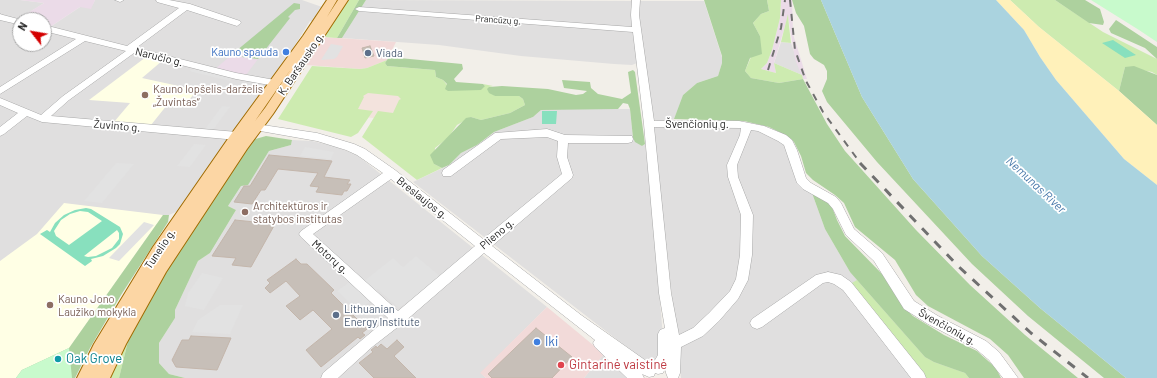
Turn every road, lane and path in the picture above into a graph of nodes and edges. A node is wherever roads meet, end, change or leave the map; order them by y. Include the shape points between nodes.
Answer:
1 (160, 0) edge
2 (332, 0) edge
3 (343, 0) edge
4 (635, 2) edge
5 (186, 6) junction
6 (359, 10) dead end
7 (0, 17) edge
8 (12, 20) edge
9 (237, 23) dead end
10 (52, 30) edge
11 (637, 30) junction
12 (83, 38) junction
13 (131, 50) junction
14 (275, 83) junction
15 (0, 91) edge
16 (0, 102) edge
17 (26, 112) junction
18 (42, 119) junction
19 (649, 124) junction
20 (747, 125) junction
21 (246, 129) junction
22 (0, 132) edge
23 (563, 138) junction
24 (628, 139) dead end
25 (391, 173) junction
26 (447, 173) dead end
27 (483, 246) junction
28 (398, 319) junction
29 (757, 323) dead end
30 (670, 341) junction
31 (647, 374) edge
32 (674, 376) edge
33 (86, 378) edge
34 (101, 378) edge
35 (328, 378) edge
36 (919, 378) edge
37 (1011, 378) edge

1 - 5 street
2 - 14 main road, K. Baršausko g.
3 - 21 main road, K. Baršausko g. via 270,111
4 - 11 street
5 - 9 street
5 - 13 street
6 - 11 street, Prancūzų g.
7 - 8 street
10 - 12 street, Naručio g.
11 - 19 street
12 - 13 street, Naručio g.
12 - 15 street
13 - 14 street, Naručio g.
13 - 18 street
14 - 21 main road, K. Baršausko g.
16 - 17 street, Žuvinto g.
17 - 18 street, Žuvinto g.
17 - 22 street
18 - 21 street, Žuvinto g.
19 - 20 street, Švenčionių g.
19 - 30 street
20 - 30 street via 732,165 733,177 747,215 746,255 742,280 734,295 698,332 688,338
20 - 37 street, Švenčionių g. via 769,131 788,143 801,180 832,200 850,232 881,261 909,304 933,320 981,345 994,356
21 - 25 street, Breslaujos g. via 316,137 350,147
21 - 33 main road, Tunelio g. via 141,278
21 - 34 main road, Tunelio g. via 242,146 161,267 120,338
23 - 24 street
23 - 26 street via 547,133 500,136
23 - 27 street, Plieno g. via 562,158 568,174
25 - 27 street, Breslaujos g.
25 - 28 street, Motorų g. via 305,234
27 - 28 street, Plieno g.
27 - 31 street, Breslaujos g.
28 - 35 street, Plieno g.
29 - 36 street via 820,279 828,277 837,280 847,286
30 - 31 street via 665,356
30 - 32 street
31 - 32 street via 664,368

